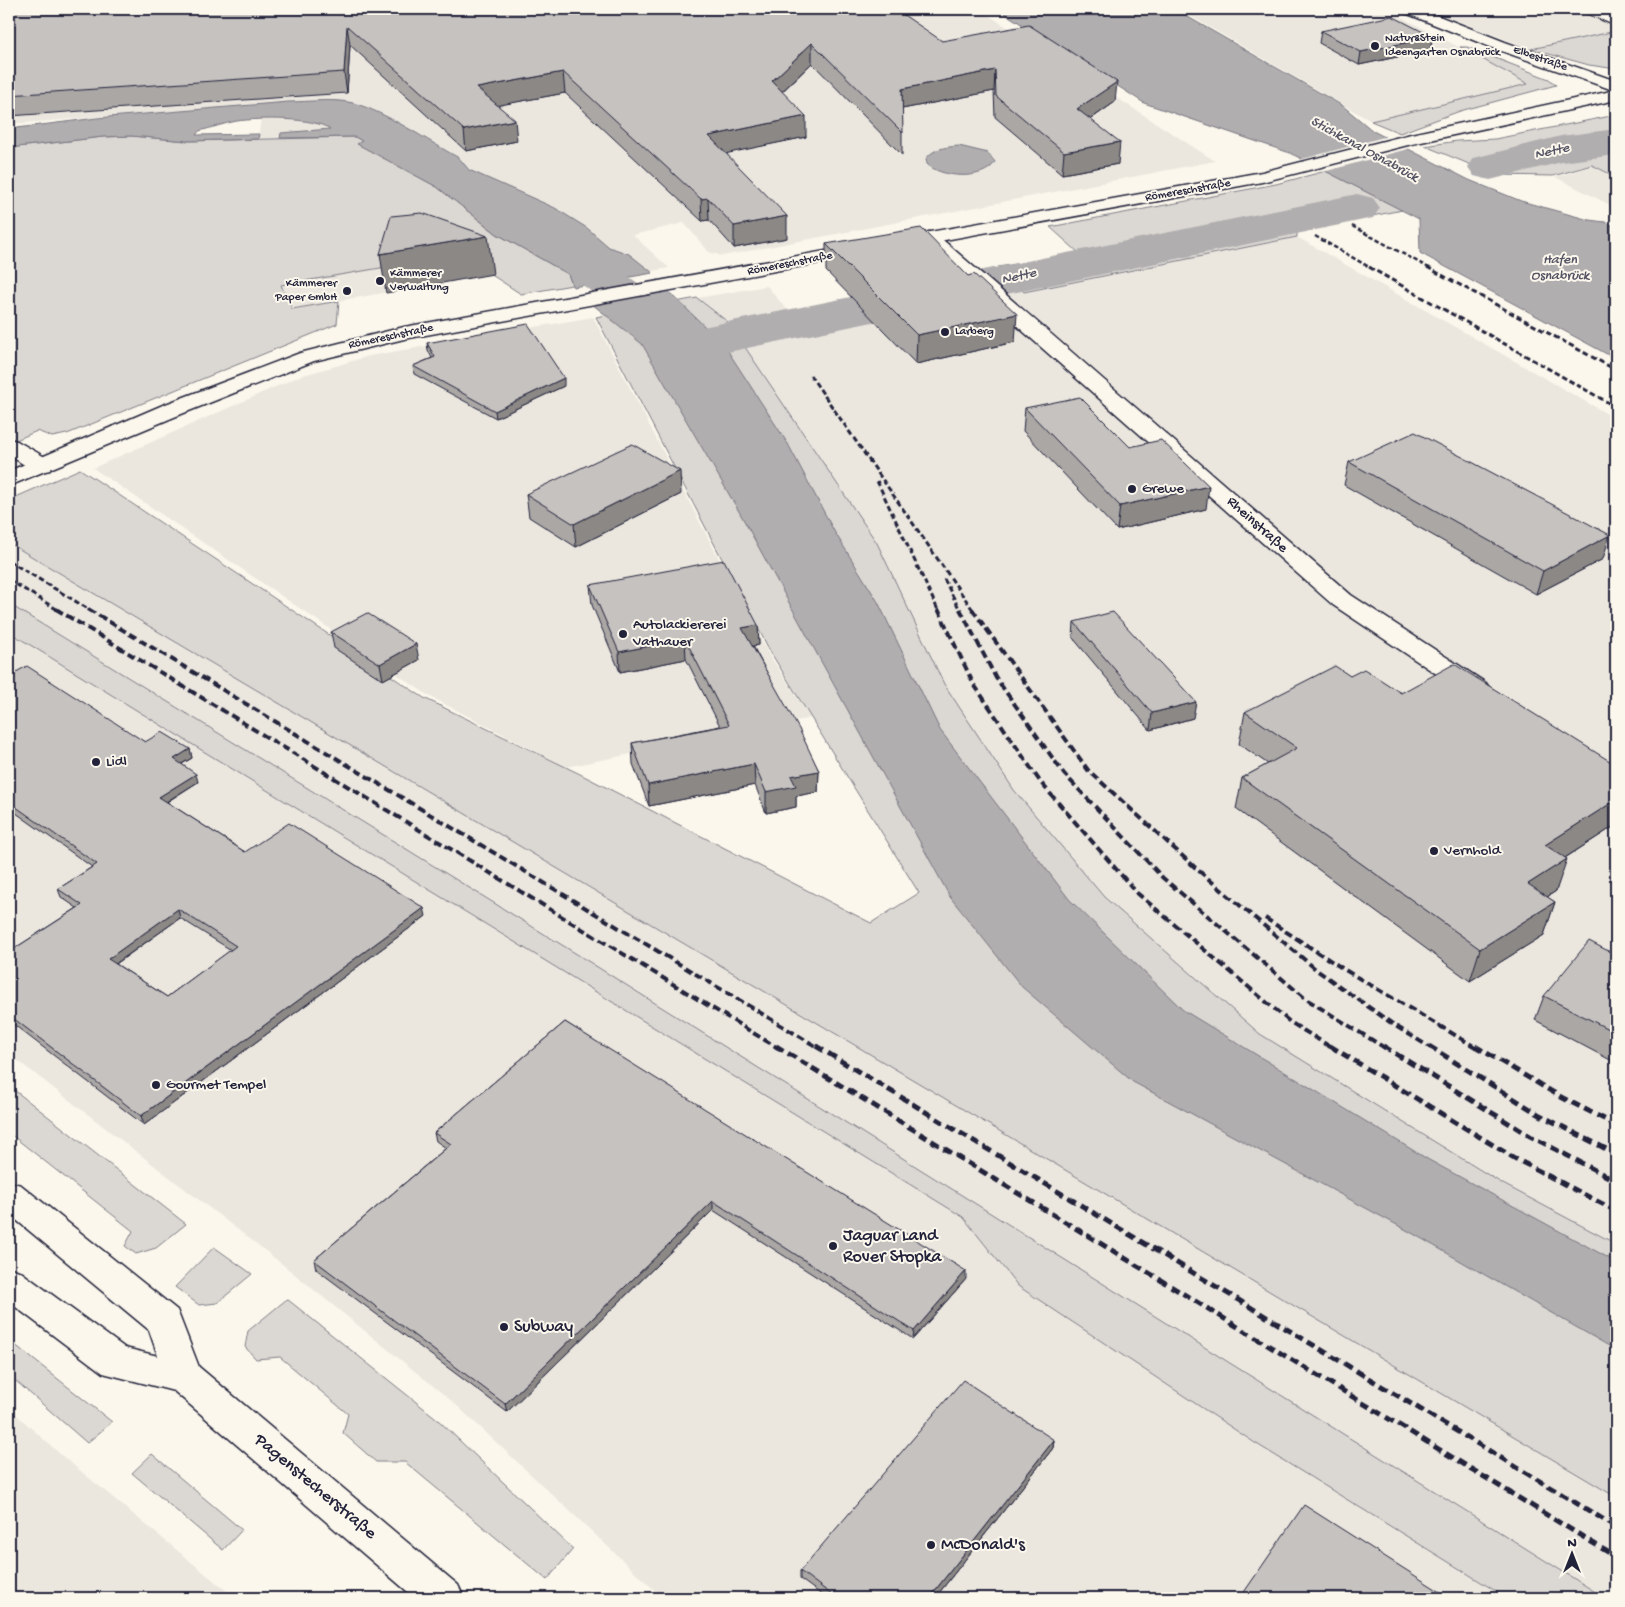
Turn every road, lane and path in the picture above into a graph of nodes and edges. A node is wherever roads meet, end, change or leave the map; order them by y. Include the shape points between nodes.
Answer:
1 (1408, 9) edge
2 (1589, 9) edge
3 (1616, 21) edge
4 (1616, 86) edge
5 (1616, 95) edge
6 (929, 238) junction
7 (9, 446) edge
8 (42, 465) junction
9 (9, 479) edge
10 (1496, 700) edge
11 (9, 1195) edge
12 (9, 1282) edge
13 (184, 1377) junction
14 (444, 1598) edge

1 - 4 main road, Elbestraße
2 - 3 main road
5 - 6 main road, Römereschstraße via 1411,139 1300,169
6 - 8 main road, Römereschstraße via 404,332 308,357 180,406
6 - 10 main road, Rheinstraße via 1342,600 1461,681
7 - 8 main road
8 - 9 main road, Römereschstraße
11 - 13 main road, Pagenstecherstraße via 164,1321
12 - 13 main road, Pagenstecherstraße via 116,1362
13 - 14 main road, Pagenstecherstraße

